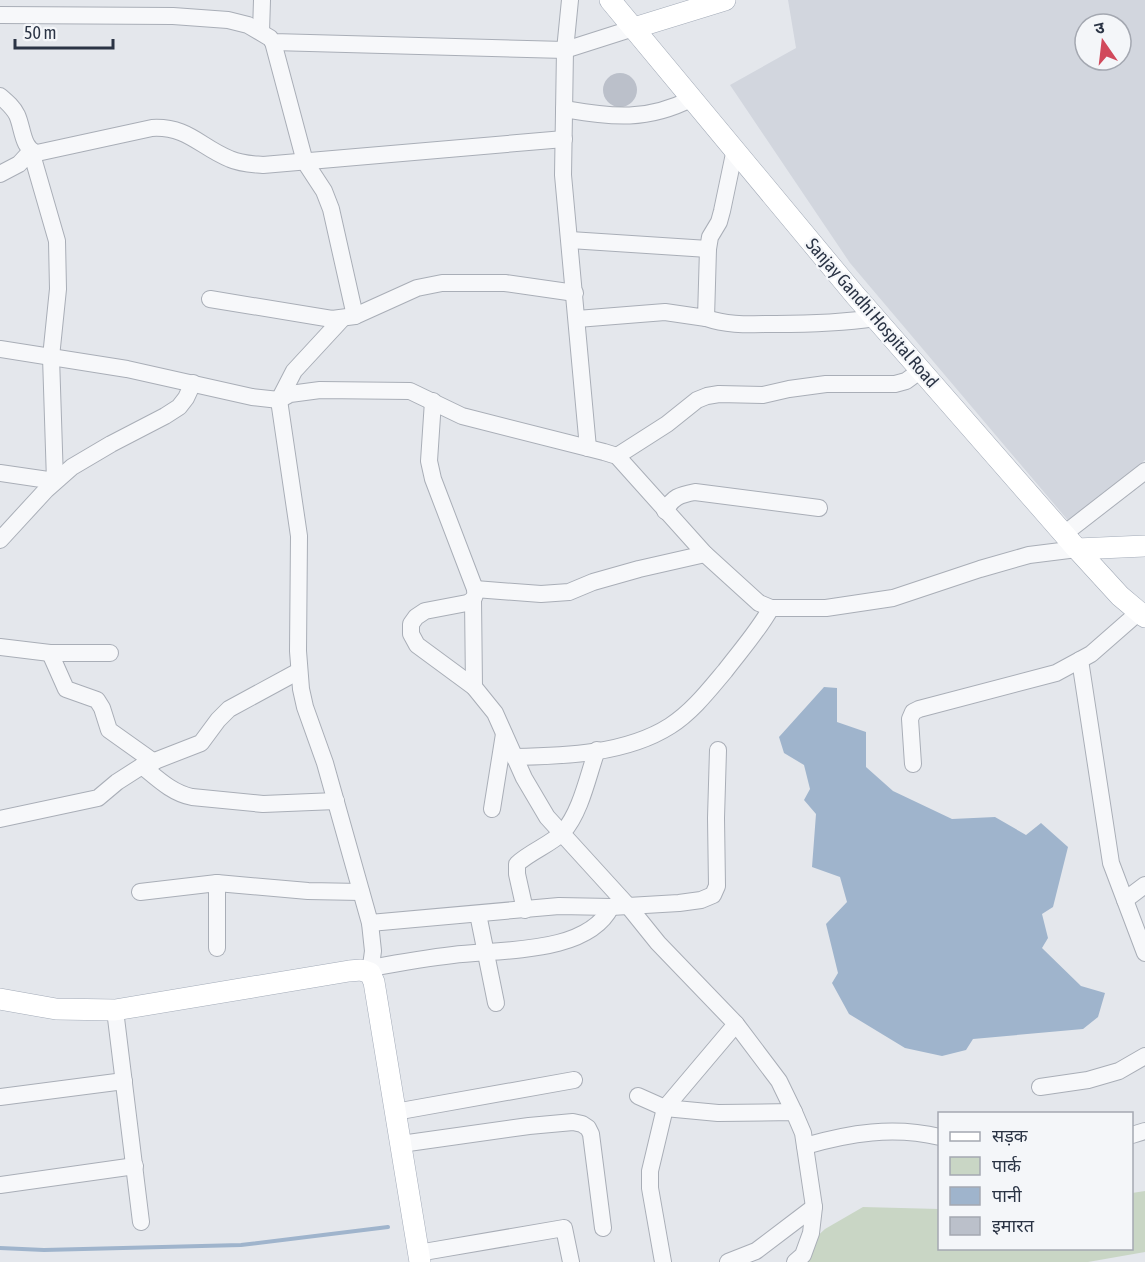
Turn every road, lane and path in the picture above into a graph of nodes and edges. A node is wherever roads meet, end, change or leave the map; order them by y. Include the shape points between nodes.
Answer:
1 (194, 0) edge
2 (262, 0) edge
3 (570, 0) edge
4 (610, 0) edge
5 (725, 0) edge
6 (0, 15) edge
7 (194, 18) junction
8 (634, 28) junction
9 (267, 37) junction
10 (565, 50) junction
11 (0, 96) edge
12 (693, 98) junction
13 (564, 109) junction
14 (564, 139) junction
15 (735, 149) junction
16 (31, 151) junction
17 (305, 162) junction
18 (0, 174) edge
19 (570, 240) junction
20 (708, 249) junction
21 (575, 293) junction
22 (210, 299) dead end
23 (349, 317) junction
24 (706, 318) junction
25 (875, 318) junction
26 (577, 319) junction
27 (0, 350) edge
28 (51, 357) junction
29 (921, 370) junction
30 (193, 383) junction
31 (279, 400) junction
32 (433, 401) junction
33 (588, 447) junction
34 (617, 456) junction
35 (1145, 471) edge
36 (0, 473) edge
37 (55, 481) junction
38 (819, 508) dead end
39 (665, 511) junction
40 (0, 540) edge
41 (1070, 541) junction
42 (1145, 546) edge
43 (705, 554) junction
44 (474, 595) junction
45 (771, 608) junction
46 (1142, 615) edge
47 (0, 647) edge
48 (50, 652) junction
49 (110, 653) dead end
50 (1080, 660) junction
51 (299, 671) junction
52 (474, 687) junction
53 (504, 733) junction
54 (597, 750) junction
55 (718, 750) dead end
56 (514, 757) junction
57 (148, 764) junction
58 (913, 764) dead end
59 (336, 801) junction
60 (492, 809) dead end
61 (0, 819) edge
62 (562, 833) junction
63 (217, 883) junction
64 (1145, 885) edge
65 (140, 892) dead end
66 (361, 892) junction
67 (1125, 900) junction
68 (611, 907) junction
69 (629, 907) junction
70 (525, 910) junction
71 (478, 914) junction
72 (370, 923) junction
73 (217, 948) dead end
74 (487, 951) junction
75 (1145, 953) edge
76 (370, 970) junction
77 (0, 999) edge
78 (496, 1003) dead end
79 (116, 1010) junction
80 (736, 1024) junction
81 (1145, 1056) edge
82 (574, 1080) dead end
83 (124, 1081) junction
84 (1040, 1087) dead end
85 (638, 1096) dead end
86 (0, 1097) edge
87 (665, 1108) junction
88 (794, 1112) junction
89 (395, 1113) junction
90 (938, 1137) edge
91 (401, 1144) junction
92 (805, 1146) junction
93 (135, 1166) junction
94 (0, 1185) edge
95 (814, 1207) junction
96 (141, 1222) dead end
97 (603, 1228) dead end
98 (419, 1257) edge
99 (571, 1262) edge
100 (663, 1262) edge
101 (728, 1262) edge
102 (795, 1262) edge

1 - 7 street
2 - 9 street
3 - 10 street
4 - 8 main road, Sanjay Gandhi Hospital Road
5 - 8 main road
6 - 7 street
7 - 9 street via 238,22
8 - 10 street
8 - 12 main road, Sanjay Gandhi Hospital Road
9 - 10 street
9 - 17 street
10 - 13 street
11 - 16 street via 15,112
12 - 13 street via 633,117
12 - 15 main road, Sanjay Gandhi Hospital Road
13 - 14 street
14 - 17 street
14 - 19 street via 563,175
15 - 20 street via 722,211
15 - 25 main road, Sanjay Gandhi Hospital Road
16 - 17 street via 166,128 185,133 246,164
16 - 18 street via 19,164
16 - 28 street via 57,241 58,289
17 - 23 street via 324,190 331,210
19 - 20 street
19 - 21 street
20 - 24 street
21 - 23 street via 505,283 442,283 417,288
21 - 26 street
22 - 23 street via 332,319
23 - 31 street via 294,371
24 - 25 street via 723,324 841,323
24 - 26 street via 665,312
25 - 29 main road, Sanjay Gandhi Hospital Road
26 - 33 street
27 - 28 street
28 - 30 street
28 - 37 street
29 - 34 street via 896,384 826,384 763,395 707,396
29 - 41 main road, Sanjay Gandhi Hospital Road
30 - 31 street
30 - 37 street via 186,398 165,416 72,467
31 - 32 street via 302,391 400,390
31 - 51 street via 299,536
32 - 33 street via 471,419
32 - 44 street via 429,461
33 - 34 street
34 - 39 street
35 - 41 street
36 - 37 street
37 - 40 street
38 - 39 street via 695,492 672,499
39 - 43 street
41 - 42 main road
41 - 45 street via 892,598 826,608
41 - 46 main road, Sanjay Gandhi Hospital Road
43 - 44 street via 639,569 569,592
43 - 45 street via 759,603
44 - 52 street
44 - 52 street via 425,611 411,624 411,634 417,645
45 - 54 street via 759,629 687,713 643,739
46 - 50 street
47 - 48 street
48 - 49 street
48 - 57 street via 66,689 97,700 109,730
50 - 58 street via 1056,673 913,712
50 - 67 street via 1111,863
51 - 57 street via 229,709 201,743
51 - 59 street via 305,707
52 - 53 street
53 - 56 street
53 - 60 street
54 - 56 street via 569,756
54 - 62 street via 576,812
55 - 69 street via 717,886 713,894 701,900
56 - 62 street via 533,795
57 - 59 street via 180,795 263,804
57 - 61 street via 98,798
59 - 66 street
62 - 69 street
62 - 70 street via 517,864
63 - 65 street
63 - 66 street
63 - 73 street
64 - 67 street
66 - 72 street
67 - 75 street
68 - 69 street
68 - 70 street
68 - 74 street via 600,923 562,942
69 - 80 street
70 - 71 street
71 - 72 street
71 - 74 street
72 - 76 street
74 - 76 street
74 - 78 street
76 - 79 main road
76 - 89 main road
77 - 79 main road via 56,1009
79 - 83 street
80 - 87 street
80 - 88 street via 779,1081
81 - 84 street via 1119,1071
82 - 89 street
83 - 86 street
83 - 93 street
85 - 87 street
87 - 88 street via 718,1113
87 - 100 street via 650,1171
88 - 92 street
89 - 91 main road
90 - 92 street via 861,1132
91 - 97 street via 529,1126 582,1124 591,1134
91 - 98 main road
92 - 95 street
93 - 94 street
93 - 96 street
95 - 101 street via 756,1251
95 - 102 street via 811,1233 803,1255
98 - 99 street via 564,1228

